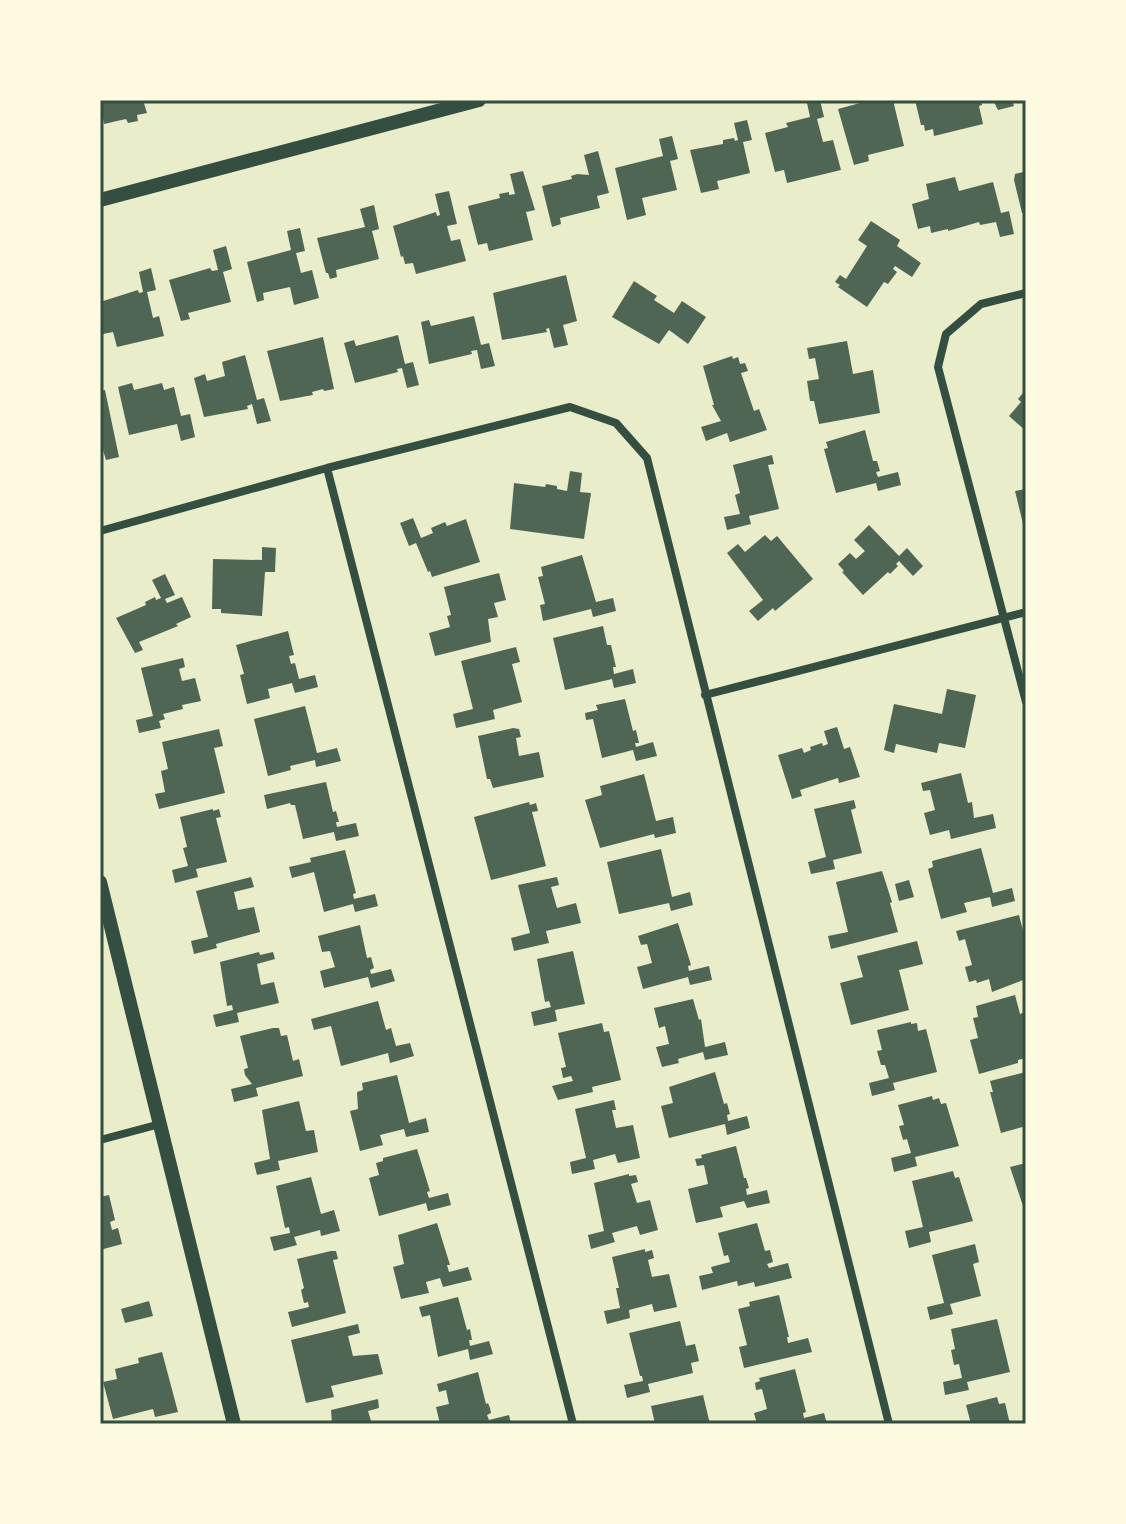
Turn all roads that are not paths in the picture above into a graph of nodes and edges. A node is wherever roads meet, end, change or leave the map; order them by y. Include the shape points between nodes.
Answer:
1 (479, 100) edge
2 (100, 200) edge
3 (1026, 293) edge
4 (327, 468) junction
5 (100, 531) edge
6 (1026, 612) edge
7 (1004, 618) junction
8 (705, 695) junction
9 (1026, 702) edge
10 (100, 882) edge
11 (160, 1124) junction
12 (100, 1140) edge
13 (234, 1424) edge
14 (573, 1424) edge
15 (889, 1424) edge

1 - 2 street
3 - 7 street via 981,304 946,334 938,367
4 - 5 street
4 - 8 street via 570,407 616,423 647,458
4 - 14 street
6 - 7 street
7 - 8 street
7 - 9 street
8 - 15 street
10 - 11 street
11 - 12 street
11 - 13 street

